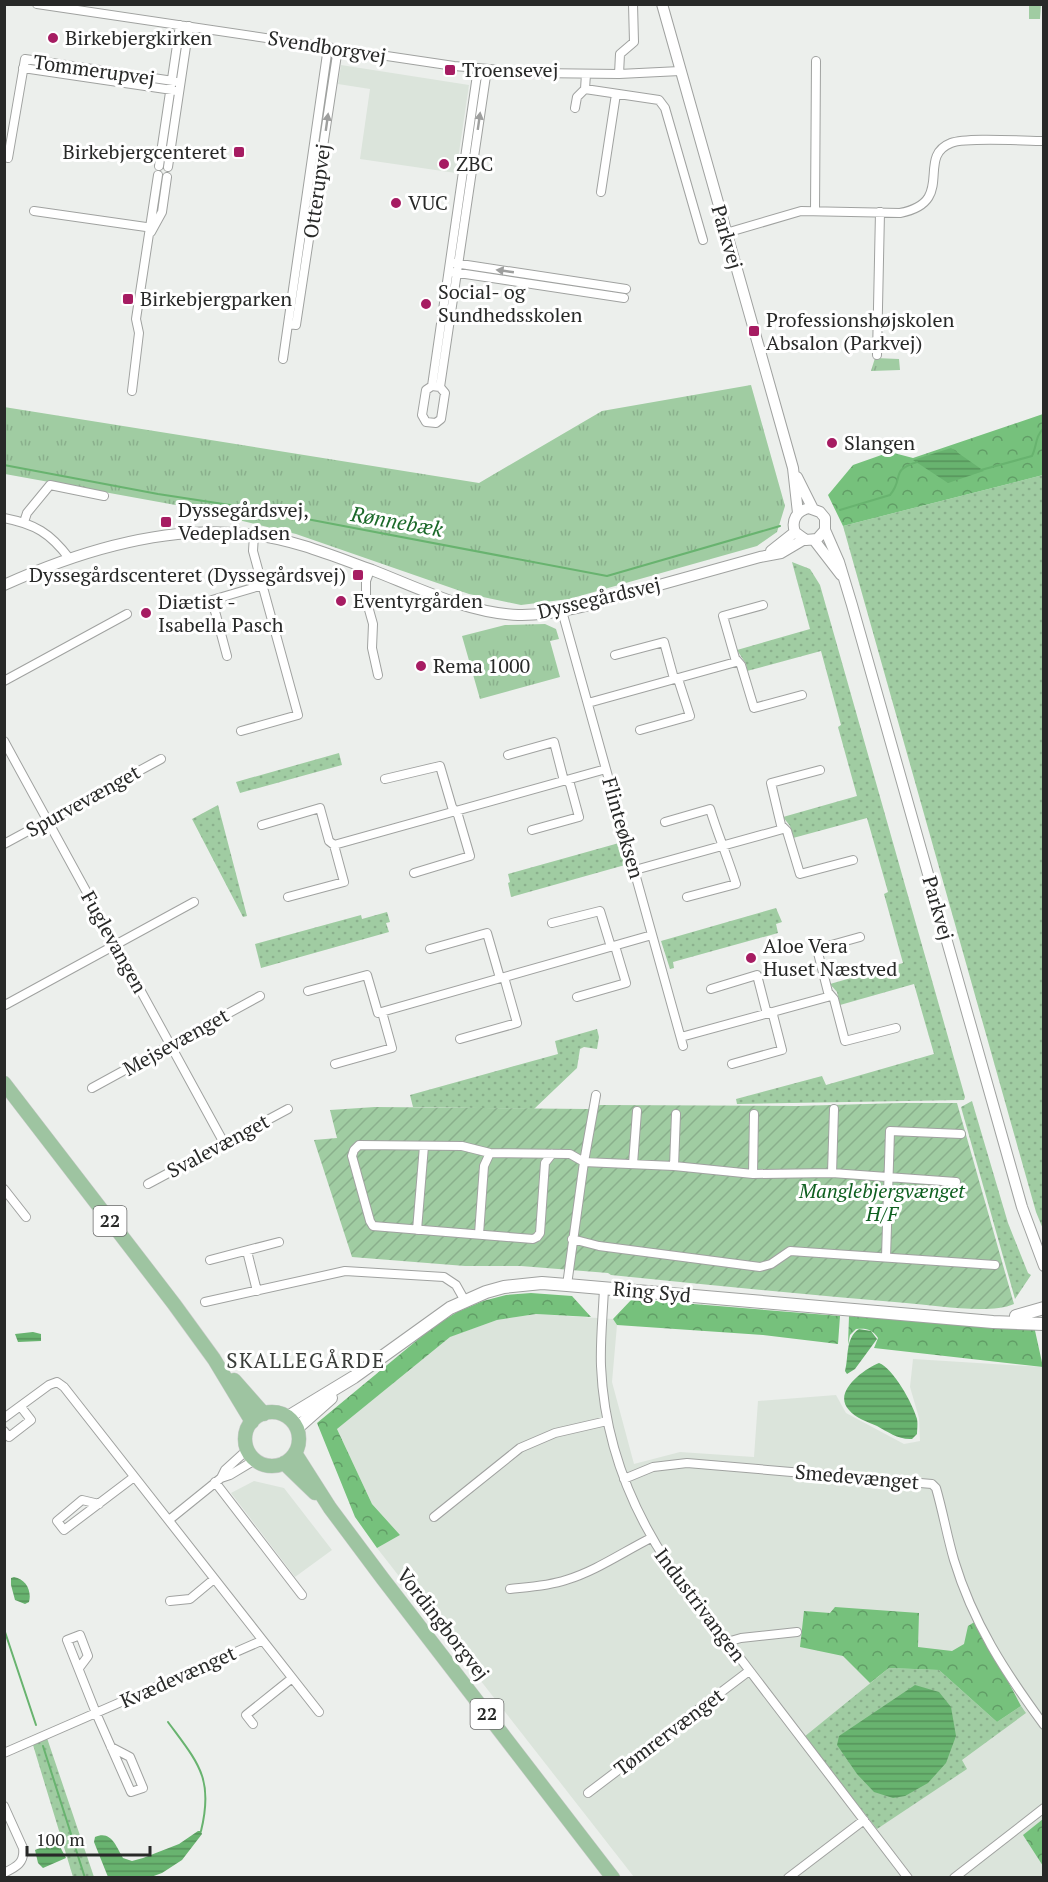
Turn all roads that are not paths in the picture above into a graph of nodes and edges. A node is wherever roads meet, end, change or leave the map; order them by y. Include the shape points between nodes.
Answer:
1 (37, 4) edge
2 (633, 4) edge
3 (662, 4) edge
4 (184, 26) junction
5 (333, 48) junction
6 (816, 61) dead end
7 (482, 68) junction
8 (680, 71) junction
9 (586, 74) junction
10 (619, 74) junction
11 (176, 86) junction
12 (585, 89) junction
13 (616, 94) junction
14 (576, 108) dead end
15 (1044, 141) edge
16 (8, 158) dead end
17 (601, 192) dead end
18 (34, 211) dead end
19 (815, 211) junction
20 (880, 212) junction
21 (151, 230) junction
22 (726, 233) junction
23 (703, 240) dead end
24 (453, 268) junction
25 (625, 293) dead end
26 (878, 324) junction
27 (915, 324) dead end
28 (877, 355) dead end
29 (283, 358) dead end
30 (436, 386) dead end
31 (132, 391) dead end
32 (793, 468) junction
33 (104, 496) dead end
34 (813, 509) junction
35 (798, 513) junction
36 (4, 518) edge
37 (24, 522) junction
38 (825, 530) junction
39 (254, 535) junction
40 (804, 537) junction
41 (69, 558) junction
42 (370, 570) junction
43 (843, 578) junction
44 (4, 585) edge
45 (263, 585) junction
46 (763, 605) dead end
47 (562, 611) junction
48 (127, 614) dead end
49 (615, 655) dead end
50 (227, 656) dead end
51 (736, 662) junction
52 (378, 675) dead end
53 (677, 678) junction
54 (4, 681) edge
55 (802, 694) dead end
56 (588, 703) junction
57 (640, 730) dead end
58 (241, 731) dead end
59 (4, 741) edge
60 (508, 755) dead end
61 (161, 759) dead end
62 (606, 769) junction
63 (820, 770) dead end
64 (385, 779) dead end
65 (566, 780) junction
66 (455, 811) junction
67 (48, 820) junction
68 (665, 822) dead end
69 (262, 825) dead end
70 (783, 829) junction
71 (532, 830) dead end
72 (4, 844) edge
73 (334, 845) junction
74 (723, 845) junction
75 (853, 860) dead end
76 (635, 870) junction
77 (414, 873) dead end
78 (288, 897) dead end
79 (687, 897) dead end
80 (194, 902) dead end
81 (552, 923) dead end
82 (652, 935) junction
83 (860, 938) dead end
84 (116, 946) junction
85 (613, 946) junction
86 (430, 948) dead end
87 (502, 978) junction
88 (711, 989) dead end
89 (308, 991) dead end
90 (260, 996) dead end
91 (831, 996) junction
92 (577, 997) dead end
93 (5, 1005) edge
94 (382, 1012) junction
95 (770, 1013) junction
96 (896, 1028) dead end
97 (460, 1039) dead end
98 (171, 1045) junction
99 (732, 1064) dead end
100 (335, 1065) dead end
101 (4, 1083) edge
102 (92, 1088) dead end
103 (596, 1095) dead end
104 (288, 1108) dead end
105 (834, 1109) dead end
106 (637, 1111) dead end
107 (676, 1114) dead end
108 (754, 1114) dead end
109 (961, 1134) dead end
110 (224, 1143) junction
111 (424, 1146) junction
112 (490, 1153) junction
113 (552, 1154) junction
114 (584, 1161) junction
115 (633, 1164) junction
116 (674, 1166) junction
117 (832, 1173) junction
118 (753, 1174) junction
119 (888, 1178) junction
120 (956, 1182) dead end
121 (148, 1184) dead end
122 (4, 1189) edge
123 (26, 1217) dead end
124 (417, 1230) junction
125 (479, 1234) junction
126 (1034, 1238) junction
127 (572, 1239) junction
128 (279, 1242) dead end
129 (247, 1251) junction
130 (1044, 1252) edge
131 (886, 1257) junction
132 (210, 1260) dead end
133 (995, 1265) dead end
134 (1044, 1266) edge
135 (567, 1285) junction
136 (604, 1288) junction
137 (257, 1291) junction
138 (465, 1301) junction
139 (205, 1302) dead end
140 (1044, 1308) edge
141 (977, 1320) junction
142 (1044, 1324) edge
143 (214, 1359) junction
144 (21, 1407) junction
145 (264, 1414) junction
146 (4, 1418) edge
147 (607, 1421) junction
148 (252, 1422) junction
149 (292, 1423) junction
150 (4, 1431) edge
151 (295, 1453) junction
152 (251, 1455) junction
153 (284, 1463) junction
154 (134, 1477) junction
155 (624, 1479) junction
156 (218, 1480) junction
157 (99, 1504) junction
158 (330, 1508) junction
159 (434, 1517) dead end
160 (169, 1520) junction
161 (651, 1538) junction
162 (214, 1579) junction
163 (510, 1589) dead end
164 (302, 1595) dead end
165 (170, 1600) dead end
166 (797, 1632) dead end
167 (261, 1641) junction
168 (727, 1642) junction
169 (79, 1668) dead end
170 (749, 1671) junction
171 (291, 1678) junction
172 (319, 1712) dead end
173 (96, 1713) junction
174 (253, 1724) dead end
175 (1044, 1725) edge
176 (111, 1747) junction
177 (4, 1753) edge
178 (588, 1793) dead end
179 (4, 1806) edge
180 (1044, 1808) edge
181 (864, 1820) junction
182 (4, 1873) edge
183 (613, 1878) edge
184 (788, 1878) edge
185 (908, 1878) edge
186 (954, 1878) edge

1 - 4 street, Svendborgvej
2 - 10 street via 634,42 620,54
3 - 8 street, Parkvej
4 - 5 street, Svendborgvej
4 - 11 street, Tommerupvej
5 - 7 street, Svendborgvej
5 - 29 street, Otterupvej via 292,325
6 - 19 street
7 - 9 street, Svendborgvej
7 - 24 street
8 - 10 street, Svendborgvej
8 - 22 street, Parkvej
9 - 10 street, Svendborgvej
9 - 12 street
11 - 16 street, Tommerupvej via 24,64
11 - 21 street, Tommerupvej via 163,171 162,212
12 - 13 street
12 - 14 street via 577,97
13 - 17 street
13 - 23 street via 659,100 665,108
15 - 20 street via 952,142 938,153 933,192 921,206 900,213
18 - 21 street
19 - 20 street
19 - 22 street via 801,211
20 - 26 street
21 - 31 street, Tommerupvej via 136,320 139,333
22 - 32 street, Parkvej
24 - 25 street
24 - 30 street
26 - 27 street
26 - 28 street
32 - 34 street, Parkvej
32 - 35 street, Parkvej
33 - 37 street via 50,485
34 - 35 street
34 - 38 street via 825,518
35 - 40 street via 794,521
36 - 37 street
37 - 41 street via 44,531
38 - 40 street via 820,537
38 - 43 street, Parkvej
39 - 41 street, Dyssegårdsvej via 207,533 155,538
39 - 42 street, Dyssegårdsvej via 313,548
39 - 45 street via 253,551
40 - 43 street, Parkvej
40 - 47 street, Dyssegårdsvej via 760,557
41 - 44 street, Dyssegårdsvej
42 - 47 street, Dyssegårdsvej via 491,611 518,615
42 - 52 street via 366,599 373,624 372,648
43 - 126 street, Parkvej
45 - 50 street via 212,600
45 - 58 street via 298,715
46 - 51 street via 723,616
47 - 56 street, Flinteøksen
48 - 54 street
49 - 53 street via 664,642
51 - 53 street
51 - 55 street via 741,665 754,708
53 - 56 street
53 - 57 street via 690,716
56 - 62 street, Flinteøksen
59 - 67 street, Fuglevangen
60 - 65 street via 554,742
61 - 67 street, Spurvevænget
62 - 65 street
62 - 76 street, Flinteøksen
63 - 70 street via 771,783
64 - 66 street via 440,766
65 - 66 street
65 - 71 street via 579,816
66 - 73 street
66 - 77 street via 470,856
67 - 72 street, Spurvevænget
67 - 84 street, Fuglevangen
68 - 74 street via 710,809
69 - 73 street via 320,808 329,841
70 - 74 street
70 - 75 street via 787,831 800,874
73 - 78 street via 344,882
74 - 76 street
74 - 79 street via 736,884
76 - 82 street, Flinteøksen
80 - 84 street
81 - 85 street via 600,910
82 - 85 street
82 - 95 street, Flinteøksen via 682,1041
83 - 91 street via 817,949
84 - 93 street
84 - 98 street, Fuglevangen
85 - 87 street
85 - 92 street via 626,983
86 - 87 street via 487,933
87 - 94 street
87 - 97 street via 517,1023
88 - 95 street via 757,975
89 - 94 street via 367,975 378,1013
90 - 98 street, Mejsevænget
91 - 95 street
91 - 96 street via 845,1041
94 - 100 street via 392,1048
95 - 99 street via 782,1050
98 - 102 street, Mejsevænget
98 - 110 street, Fuglevangen
101 - 143 main road, 22
103 - 114 street
104 - 110 street, Svalevænget
105 - 117 street
106 - 115 street
107 - 116 street
108 - 118 street
109 - 119 street via 890,1131
110 - 121 street, Svalevænget
111 - 112 street via 462,1146
111 - 124 street
111 - 124 street via 359,1145 352,1156 373,1226
112 - 113 street
112 - 125 street via 484,1166
113 - 114 street via 570,1154
113 - 125 street via 545,1163 537,1237
114 - 115 street
114 - 127 street
115 - 116 street
116 - 118 street
117 - 118 street
117 - 119 street
119 - 120 street
119 - 131 street
122 - 123 street
124 - 125 street
126 - 130 street, Parkvej
126 - 134 street, Parkvej
127 - 131 street via 760,1267 790,1251
127 - 135 street
128 - 129 street
129 - 132 street
129 - 137 street
131 - 133 street
135 - 136 main road, Ring Syd
135 - 138 main road, Ring Syd via 524,1284
136 - 141 main road, Ring Syd
136 - 147 street, Industrivangen via 601,1366
137 - 138 street via 345,1270 444,1277 456,1285
137 - 139 street
138 - 149 main road, Ring Syd via 435,1318
140 - 141 main road, Ring Syd via 1022,1316
141 - 142 main road, Ring Syd
143 - 145 main road, 22
143 - 148 main road, 22
144 - 146 street, Kvædevænget
144 - 150 street via 31,1420 9,1437
144 - 154 street, Kvædevænget via 57,1382
145 - 148 main road
145 - 149 main road via 279,1413
147 - 155 street, Industrivangen
147 - 159 street via 555,1433 520,1448
148 - 152 main road via 246,1435
149 - 151 main road via 299,1443
151 - 153 main road
151 - 158 main road, Vordingborgvej / 22
152 - 153 main road via 267,1466
152 - 156 street via 230,1475
152 - 156 street via 225,1470
153 - 158 main road, Vordingborgvej / 22
154 - 157 street
154 - 160 street, Kvædevænget
155 - 161 street, Industrivangen
155 - 175 street, Smedevænget via 653,1467 687,1463 932,1484 970,1605 1010,1680
156 - 160 street
156 - 164 street
157 - 157 street via 64,1530 57,1521 82,1500
158 - 183 main road, Vordingborgvej / 22
160 - 162 street, Kvædevænget
161 - 163 street via 566,1580
161 - 168 street, Industrivangen
162 - 165 street via 190,1599
162 - 167 street, Kvædevænget
166 - 168 street
167 - 171 street, Kvædevænget
167 - 173 street, Kvædevænget
168 - 170 street, Industrivangen
169 - 173 street, Kvædevænget
170 - 178 street, Tømrervænget
170 - 181 street, Industrivangen
171 - 172 street, Kvædevænget
171 - 174 street via 246,1715
173 - 176 street, Kvædevænget
173 - 177 street, Kvædevænget
176 - 176 street, Kvædevænget via 131,1792 143,1788 130,1756
179 - 182 street via 24,1854 19,1866
180 - 186 street
181 - 184 street
181 - 185 street, Industrivangen

